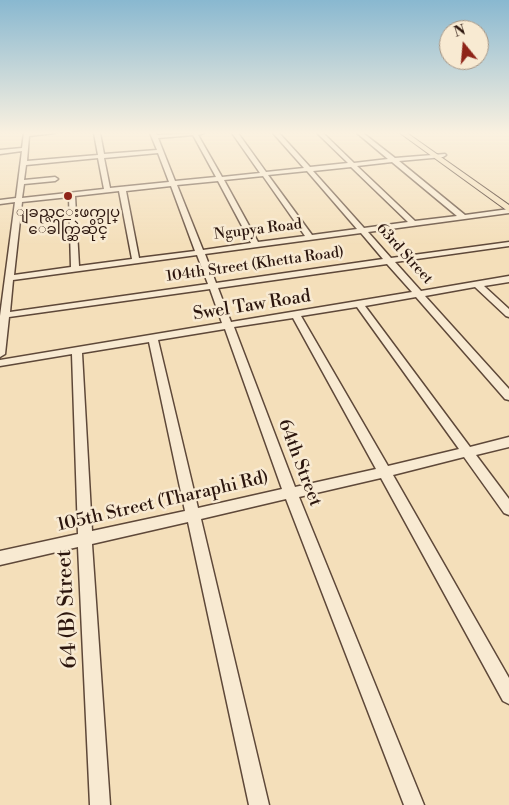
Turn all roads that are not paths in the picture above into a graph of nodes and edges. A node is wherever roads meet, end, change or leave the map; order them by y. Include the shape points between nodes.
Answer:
1 (309, 170) edge
2 (22, 171) edge
3 (104, 171) edge
4 (168, 171) edge
5 (217, 171) edge
6 (262, 171) edge
7 (303, 171) edge
8 (358, 171) edge
9 (407, 171) edge
10 (458, 171) edge
11 (462, 171) edge
12 (264, 174) junction
13 (55, 179) dead end
14 (221, 179) junction
15 (21, 182) junction
16 (173, 184) junction
17 (122, 189) junction
18 (107, 190) junction
19 (72, 194) junction
20 (18, 200) junction
21 (509, 201) edge
22 (0, 202) edge
23 (509, 210) edge
24 (463, 217) junction
25 (414, 224) junction
26 (363, 230) junction
27 (310, 238) junction
28 (509, 244) edge
29 (256, 245) junction
30 (200, 252) junction
31 (136, 260) junction
32 (390, 260) junction
33 (75, 269) junction
34 (10, 278) junction
35 (509, 279) edge
36 (477, 284) junction
37 (213, 285) junction
38 (420, 295) junction
39 (360, 305) junction
40 (509, 314) edge
41 (5, 315) junction
42 (296, 315) junction
43 (227, 326) junction
44 (153, 338) junction
45 (78, 350) junction
46 (0, 354) edge
47 (0, 362) edge
48 (509, 396) edge
49 (509, 442) edge
50 (467, 452) junction
51 (385, 472) junction
52 (290, 492) junction
53 (509, 509) edge
54 (193, 514) junction
55 (85, 538) junction
56 (0, 558) edge
57 (509, 695) edge
58 (100, 805) edge
59 (259, 805) edge
60 (414, 805) edge

1 - 26 street, 63rd Street
2 - 15 street
3 - 18 street
4 - 16 street, 64th Street
5 - 14 street
6 - 12 street
7 - 12 street
8 - 25 street
9 - 24 street
10 - 23 main road
11 - 21 main road
12 - 14 street
12 - 27 street
13 - 15 street
14 - 16 street
14 - 29 street
15 - 20 street
16 - 17 street
16 - 30 street, 64th Street
17 - 18 street
17 - 31 street
18 - 19 street
19 - 20 street
19 - 33 street
20 - 22 street
20 - 34 street
23 - 24 street, Ngupya Road
24 - 25 street, Ngupya Road
25 - 26 street, Ngupya Road
26 - 27 street, Ngupya Road
26 - 32 street, 63rd Street
27 - 29 street, Ngupya Road
28 - 32 street, 104th Street (Khetta Road)
29 - 30 street, Ngupya Road
30 - 31 street, Ngupya Road
30 - 37 street, 64th Street
31 - 33 street, Ngupya Road
32 - 37 street, 104th Street (Khetta Road)
32 - 38 street, 63rd Street
33 - 34 street, Ngupya Road
34 - 41 street
35 - 36 street, Swel Taw Road
36 - 38 street, Swel Taw Road
36 - 40 street
37 - 41 street, 104th Street (Khetta Road)
37 - 43 street, 64th Street
38 - 39 street, Swel Taw Road
38 - 48 street, 63rd Street
39 - 42 street, Swel Taw Road
39 - 50 street
41 - 46 street
42 - 43 street, Swel Taw Road
42 - 51 street
43 - 44 street, Swel Taw Road
43 - 52 street, 64th Street
44 - 45 street, Swel Taw Road
44 - 54 street
45 - 47 street, Swel Taw Road
45 - 55 street, 64 (B) Street
49 - 50 street, 105th Street (Tharaphi Rd)
50 - 51 street, 105th Street (Tharaphi Rd)
50 - 53 street
51 - 52 street, 105th Street (Tharaphi Rd)
51 - 57 street
52 - 54 street, 105th Street (Tharaphi Rd)
52 - 60 street, 64th Street
54 - 55 street, 105th Street (Tharaphi Rd)
54 - 59 street
55 - 56 street, 105th Street (Tharaphi Rd)
55 - 58 street, 64 (B) Street

